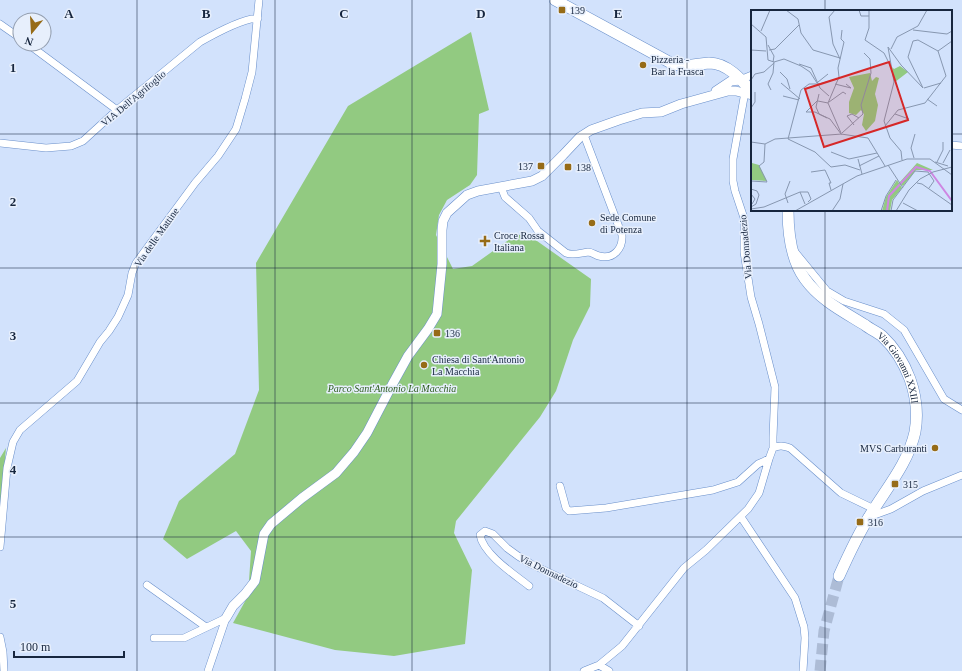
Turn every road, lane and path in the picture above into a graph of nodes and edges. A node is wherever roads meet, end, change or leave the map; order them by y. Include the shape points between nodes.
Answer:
1 (259, 0) edge
2 (555, 0) edge
3 (258, 18) junction
4 (0, 24) edge
5 (12, 32) edge
6 (39, 52) edge
7 (723, 66) junction
8 (751, 75) edge
9 (740, 80) junction
10 (724, 85) junction
11 (732, 91) junction
12 (750, 93) edge
13 (711, 94) junction
14 (117, 110) junction
15 (584, 135) junction
16 (0, 143) edge
17 (501, 187) junction
18 (788, 211) edge
19 (792, 248) junction
20 (962, 410) edge
21 (773, 448) junction
22 (769, 459) junction
23 (962, 475) edge
24 (560, 486) dead end
25 (871, 513) junction
26 (741, 517) junction
27 (0, 547) edge
28 (839, 576) tunnel mouth
29 (147, 585) dead end
30 (529, 586) dead end
31 (226, 618) junction
32 (639, 626) junction
33 (206, 627) junction
34 (0, 637) edge
35 (154, 638) dead end
36 (599, 665) junction
37 (4, 671) edge
38 (208, 671) edge
39 (584, 671) edge
40 (609, 671) edge
41 (803, 671) edge

1 - 3 street, Via delle Mattine
2 - 7 main road via 671,64 680,66 709,63
3 - 14 street, VIA Dell'Agrifoglio via 250,19 200,42
3 - 27 street, Via delle Mattine via 252,72 238,123 231,138 136,263 128,294 118,317 77,381 20,430 13,442 7,468
4 - 5 street
6 - 14 street
7 - 9 main road
7 - 10 street via 726,77
8 - 9 street
9 - 10 street
9 - 11 street
9 - 12 main road
10 - 13 street
11 - 12 street
11 - 13 street
12 - 21 street, Via Donnadezio via 733,159 733,181 744,218 744,252 751,297 775,387
13 - 15 street via 661,112 642,113 619,120
14 - 16 street, VIA Dell'Agrifoglio via 83,141 71,146 46,148
15 - 17 street via 542,176 532,181
15 - 17 street via 622,235 621,247 611,256 605,257 588,252 566,253 538,231 529,218 505,197
17 - 31 street via 467,195 447,213 442,230 442,264 437,314 408,356 367,433 354,452 336,473 271,524 264,534 254,580
18 - 19 main road, Via Giovanni XXIII
19 - 20 street, Via Giovanni XXIII via 827,291 844,301 884,314 904,330 944,398
19 - 25 main road, Via Giovanni XXIII via 804,278 816,292 882,336 894,349 913,388 917,410 910,449
21 - 22 street, Via Donnadezio
21 - 25 street via 790,448 841,493
22 - 24 street via 758,464 738,482 713,490 606,508 569,511
22 - 26 street, Via Donnadezio via 759,493
23 - 25 street via 923,491 891,509
25 - 28 main road, Via Giovanni XXIII via 856,537
26 - 32 street, Via Donnadezio via 684,568
26 - 41 street via 795,598 804,627
29 - 33 street
30 - 32 street, Via Donnadezio via 492,556 481,540 482,533 493,534 507,548 531,564 603,598
31 - 33 street
31 - 38 street
32 - 36 street, Via Donnadezio via 622,646
33 - 35 street via 184,638
34 - 37 street
36 - 39 street, Via Donnadezio
36 - 40 street

